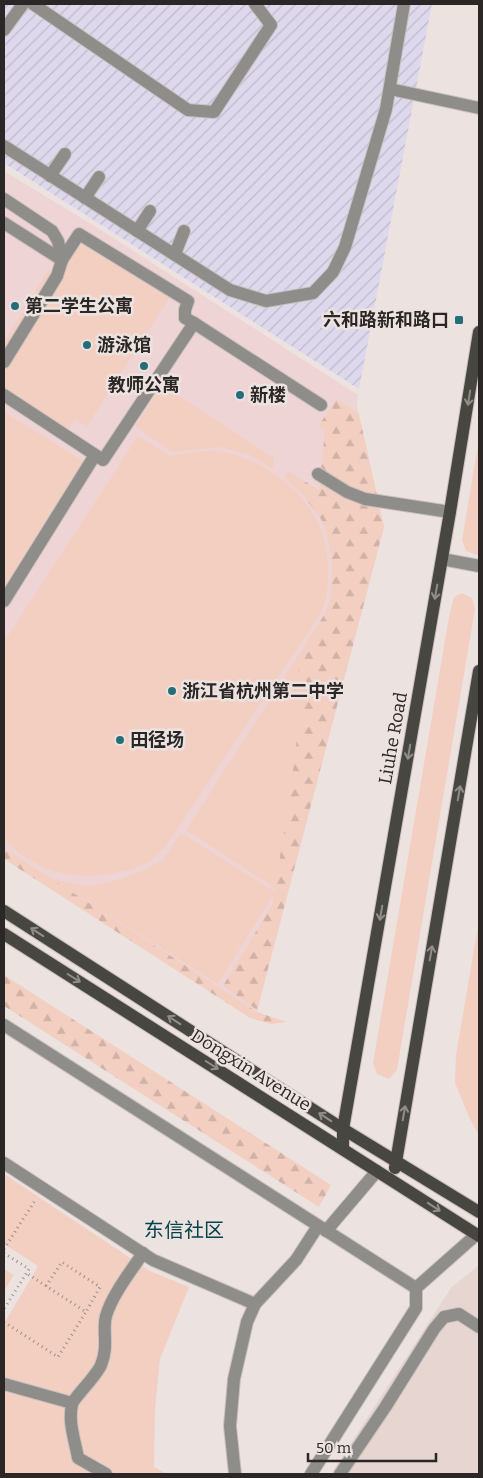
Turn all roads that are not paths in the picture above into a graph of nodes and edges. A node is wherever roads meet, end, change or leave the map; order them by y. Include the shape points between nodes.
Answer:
1 (23, 4) edge
2 (33, 4) edge
3 (255, 4) edge
4 (404, 4) edge
5 (4, 30) edge
6 (390, 88) junction
7 (479, 108) edge
8 (4, 146) edge
9 (65, 154) dead end
10 (50, 176) junction
11 (99, 177) dead end
12 (85, 198) junction
13 (4, 199) edge
14 (150, 210) dead end
15 (4, 224) edge
16 (137, 230) junction
17 (184, 231) dead end
18 (175, 254) junction
19 (62, 260) junction
20 (194, 323) junction
21 (479, 332) edge
22 (4, 362) edge
23 (4, 395) edge
24 (321, 405) dead end
25 (95, 455) junction
26 (318, 474) dead end
27 (450, 512) junction
28 (442, 559) junction
29 (479, 566) edge
30 (4, 601) edge
31 (479, 671) edge
32 (4, 911) edge
33 (4, 934) edge
34 (4, 1025) edge
35 (343, 1129) junction
36 (344, 1149) junction
37 (396, 1161) junction
38 (4, 1163) edge
39 (377, 1171) junction
40 (393, 1180) junction
41 (479, 1212) edge
42 (322, 1228) junction
43 (478, 1235) edge
44 (143, 1253) junction
45 (416, 1288) junction
46 (255, 1304) junction
47 (479, 1327) edge
48 (4, 1384) edge
49 (72, 1403) junction
50 (106, 1474) edge
51 (234, 1474) edge
52 (311, 1474) edge
53 (340, 1474) edge

1 - 5 street
2 - 3 street via 188,110 214,112 270,25
4 - 6 street
6 - 7 street
6 - 18 street via 345,247 333,272 313,293 266,302 230,290
8 - 10 street
9 - 10 street
10 - 12 street
11 - 12 street
12 - 16 street
13 - 19 street via 52,231
14 - 16 street
15 - 19 street
16 - 18 street
17 - 18 street
19 - 20 street via 79,234 188,301 185,318
19 - 22 street via 58,276
20 - 24 street
20 - 25 street via 103,460
21 -> 27 main road, Liuhe Road
23 - 25 street
25 - 30 street
26 - 27 street via 364,500
27 - 28 main road, Liuhe Road
28 - 29 street
28 -> 35 main road, Liuhe Road
37 -> 31 main road
35 -> 32 main road, Dongxin Avenue
33 -> 36 main road, Dongxin Avenue
34 - 42 street
35 - 36 main road, Liuhe Road
35 - 37 main road, Dongxin Avenue
36 - 39 main road, Dongxin Avenue
37 - 40 main road
37 - 41 main road, Dongxin Avenue
38 - 44 street
39 - 40 main road, Dongxin Avenue
39 - 42 street
40 -> 43 main road, Dongxin Avenue
42 - 45 street
42 - 46 street
43 - 45 street
44 - 46 street
44 - 49 street via 106,1317 106,1347 101,1365
45 - 52 street via 416,1308
46 - 51 street via 247,1322 234,1379 230,1426
47 - 53 street via 459,1314 444,1317
48 - 49 street
49 - 50 street via 71,1426 78,1458

